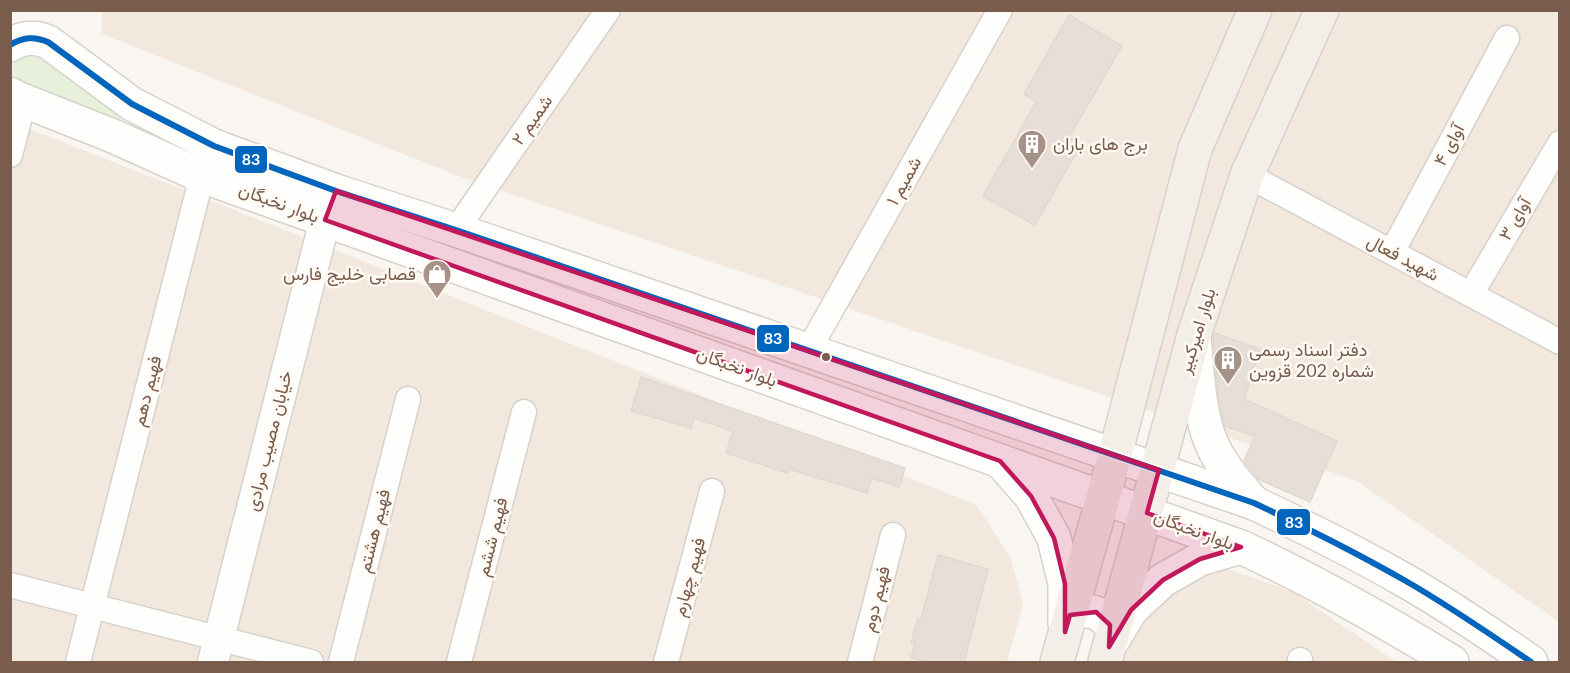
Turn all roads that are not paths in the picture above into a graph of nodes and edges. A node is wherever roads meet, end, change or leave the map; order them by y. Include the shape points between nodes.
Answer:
1 (608, 10) edge
2 (1000, 10) edge
3 (1255, 10) edge
4 (1322, 10) edge
5 (1507, 38) dead end
6 (11, 45) edge
7 (16, 97) edge
8 (1560, 143) edge
9 (10, 155) edge
10 (1247, 175) junction
11 (202, 176) junction
12 (331, 206) junction
13 (456, 230) junction
14 (1392, 252) junction
15 (1471, 294) junction
16 (1194, 335) junction
17 (1560, 342) edge
18 (808, 351) junction
19 (408, 399) dead end
20 (524, 412) dead end
21 (1115, 455) junction
22 (1000, 461) junction
23 (1159, 470) junction
24 (712, 491) dead end
25 (1103, 496) junction
26 (1254, 503) junction
27 (1147, 513) junction
28 (893, 535) dead end
29 (1241, 547) junction
30 (10, 585) edge
31 (92, 606) junction
32 (1064, 636) edge
33 (1109, 647) edge
34 (216, 651) edge
35 (78, 663) edge
36 (311, 663) edge
37 (341, 663) edge
38 (459, 663) edge
39 (666, 663) edge
40 (860, 663) edge
41 (1452, 663) edge
42 (1531, 663) edge

1 - 13 street, شمیم ۲
2 - 18 street, شمیم ۱
3 - 21 main road via 1195,149
4 - 10 main road, بلوار امیرکبیر
5 - 14 street, آوای ۴
6 - 12 main road, بلوار نخبگان via 33,37 48,42 132,104
7 - 9 street
7 - 11 main road, بلوار نخبگان
8 - 15 street, آوای ۳
10 - 14 street, شهید فعال
10 - 16 main road, بلوار امیرکبیر
11 - 12 main road, بلوار نخبگان
11 - 31 street, فهیم دهم
12 - 13 main road, بلوار نخبگان
12 - 22 main road, بلوار نخبگان
12 - 34 street, خیابان مصیب مرادی
13 - 18 main road, بلوار نخبگان
14 - 15 street, شهید فعال
15 - 17 street, شهید فعال
16 - 23 main road, بلوار امیرکبیر
16 - 26 main road via 1204,420 1214,449 1228,473
18 - 21 main road, بلوار نخبگان
19 - 37 street, فهیم هشتم
20 - 38 street, فهیم ششم
21 - 23 main road, بلوار نخبگان
21 - 25 main road
22 - 25 main road, بلوار نخبگان
22 - 32 main road via 1031,496 1054,538 1065,584
23 - 26 main road, بلوار نخبگان
23 - 27 main road, بلوار امیرکبیر
24 - 39 street, فهیم چهارم
25 - 27 main road, بلوار نخبگان
25 - 32 main road
26 - 42 main road, بلوار نخبگان via 1407,581
27 - 29 main road, بلوار نخبگان
27 - 33 main road, بلوار امیرکبیر
28 - 40 street, فهیم دوم
29 - 33 main road via 1200,559 1163,580 1131,610
29 - 41 main road, بلوار نخبگان via 1305,576
30 - 31 street
31 - 34 street
31 - 35 street, فهیم دهم
32 - 33 main road via 1082,610 1096,612 1106,620
34 - 36 street

